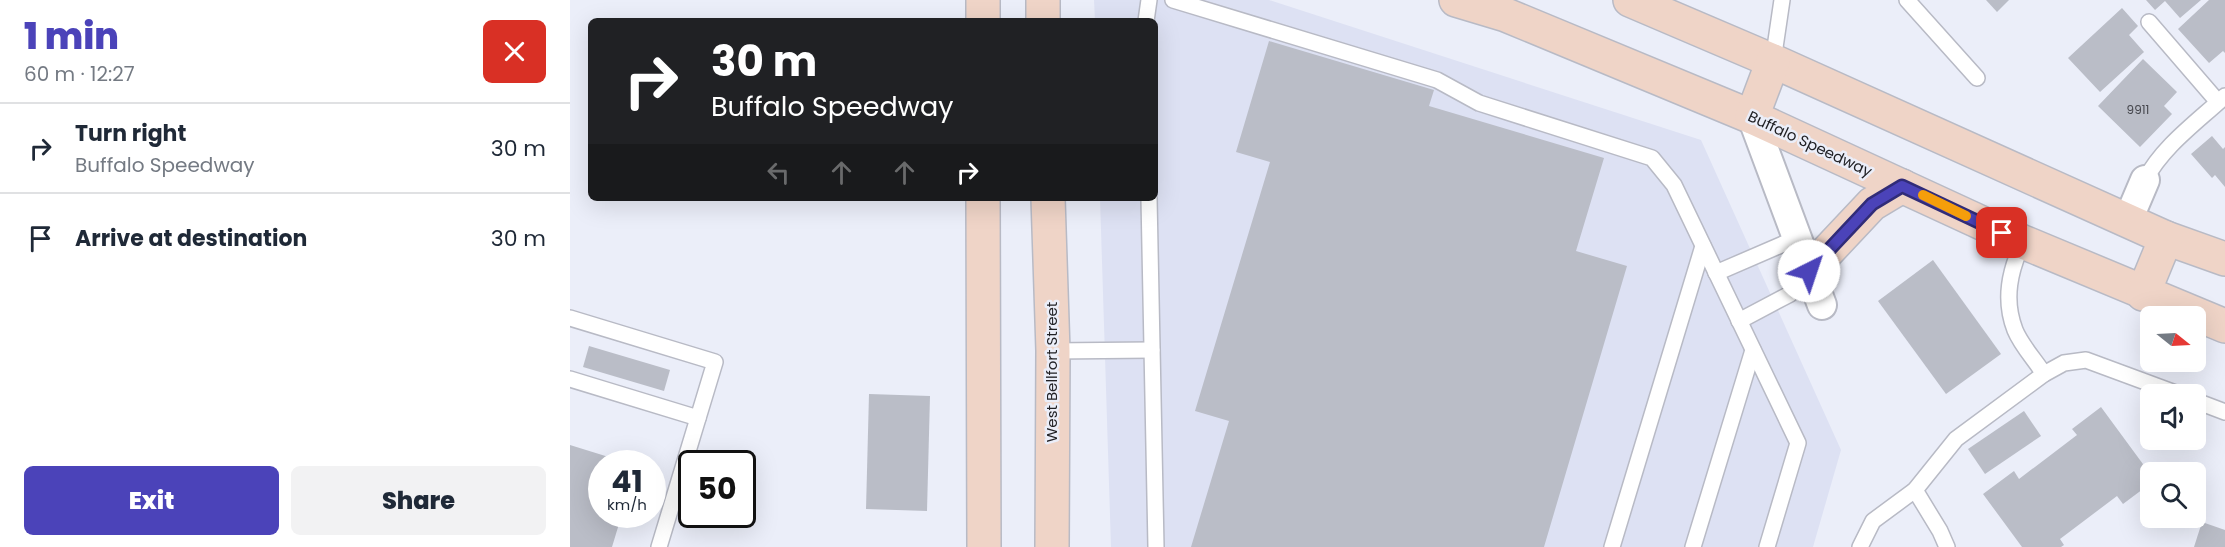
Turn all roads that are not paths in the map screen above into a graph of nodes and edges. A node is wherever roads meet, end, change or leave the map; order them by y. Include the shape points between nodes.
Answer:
1 (983, 0) edge
2 (1043, 0) edge
3 (1149, 0) edge
4 (1173, 0) edge
5 (1456, 0) edge
6 (1630, 0) edge
7 (1782, 0) edge
8 (1907, 0) edge
9 (983, 18) edge
10 (1043, 18) edge
11 (1146, 18) edge
12 (2149, 22) dead end
13 (1773, 61) junction
14 (1977, 78) dead end
15 (2222, 99) edge
16 (1752, 117) junction
17 (2145, 180) joint
18 (1902, 186) junction
19 (983, 201) edge
20 (1048, 201) edge
21 (1149, 201) edge
22 (2128, 220) junction
23 (1797, 238) junction
24 (2166, 238) junction
25 (2023, 242) junction
26 (1703, 246) junction
27 (2225, 259) edge
28 (1809, 271) junction
29 (1716, 273) junction
30 (2143, 294) junction
31 (1822, 305) dead end
32 (570, 318) edge
33 (1739, 321) junction
34 (2225, 326) edge
35 (1152, 350) junction
36 (1753, 350) junction
37 (1053, 351) junction
38 (2044, 374) junction
39 (570, 379) edge
40 (2151, 384) edge
41 (2206, 405) edge
42 (2225, 412) edge
43 (698, 418) junction
44 (1915, 490) junction
45 (659, 547) edge
46 (984, 547) edge
47 (1052, 547) edge
48 (1156, 547) edge
49 (1612, 547) edge
50 (1693, 547) edge
51 (1767, 547) edge
52 (1860, 547) edge
53 (1947, 547) edge

1 - 9 main road
2 - 10 main road
3 - 11 lane
4 - 26 lane via 1437,80 1479,103 1652,158 1674,185
5 - 16 main road, Buffalo Speedway via 1506,15
6 - 13 main road
7 - 13 lane
8 - 14 lane
12 - 15 lane
13 - 16 main road
13 - 22 main road
15 - 17 lane via 2169,147
16 - 18 main road, Buffalo Speedway
16 - 23 street
17 - 22 street
18 - 25 main road, Buffalo Speedway
18 - 28 main road via 1872,204
19 - 46 main road
20 - 37 main road, West Bellfort Street
21 - 35 lane
22 - 24 main road
23 - 28 street
23 - 29 lane
24 - 27 main road
24 - 30 main road
25 - 30 main road, Buffalo Speedway
25 - 38 lane via 2012,265 2010,307 2015,330
26 - 29 lane
26 - 49 lane
28 - 31 street
28 - 33 lane via 1790,294
29 - 33 lane
30 - 34 main road, Buffalo Speedway
32 - 43 lane via 715,362
33 - 36 lane
35 - 37 lane
35 - 48 lane
36 - 50 lane
36 - 51 lane via 1798,443
37 - 47 main road, West Bellfort Street
38 - 40 lane via 2064,363 2086,360
38 - 44 lane via 1956,439
39 - 43 lane
41 - 42 lane
43 - 45 lane
44 - 52 lane via 1873,521
44 - 53 lane

